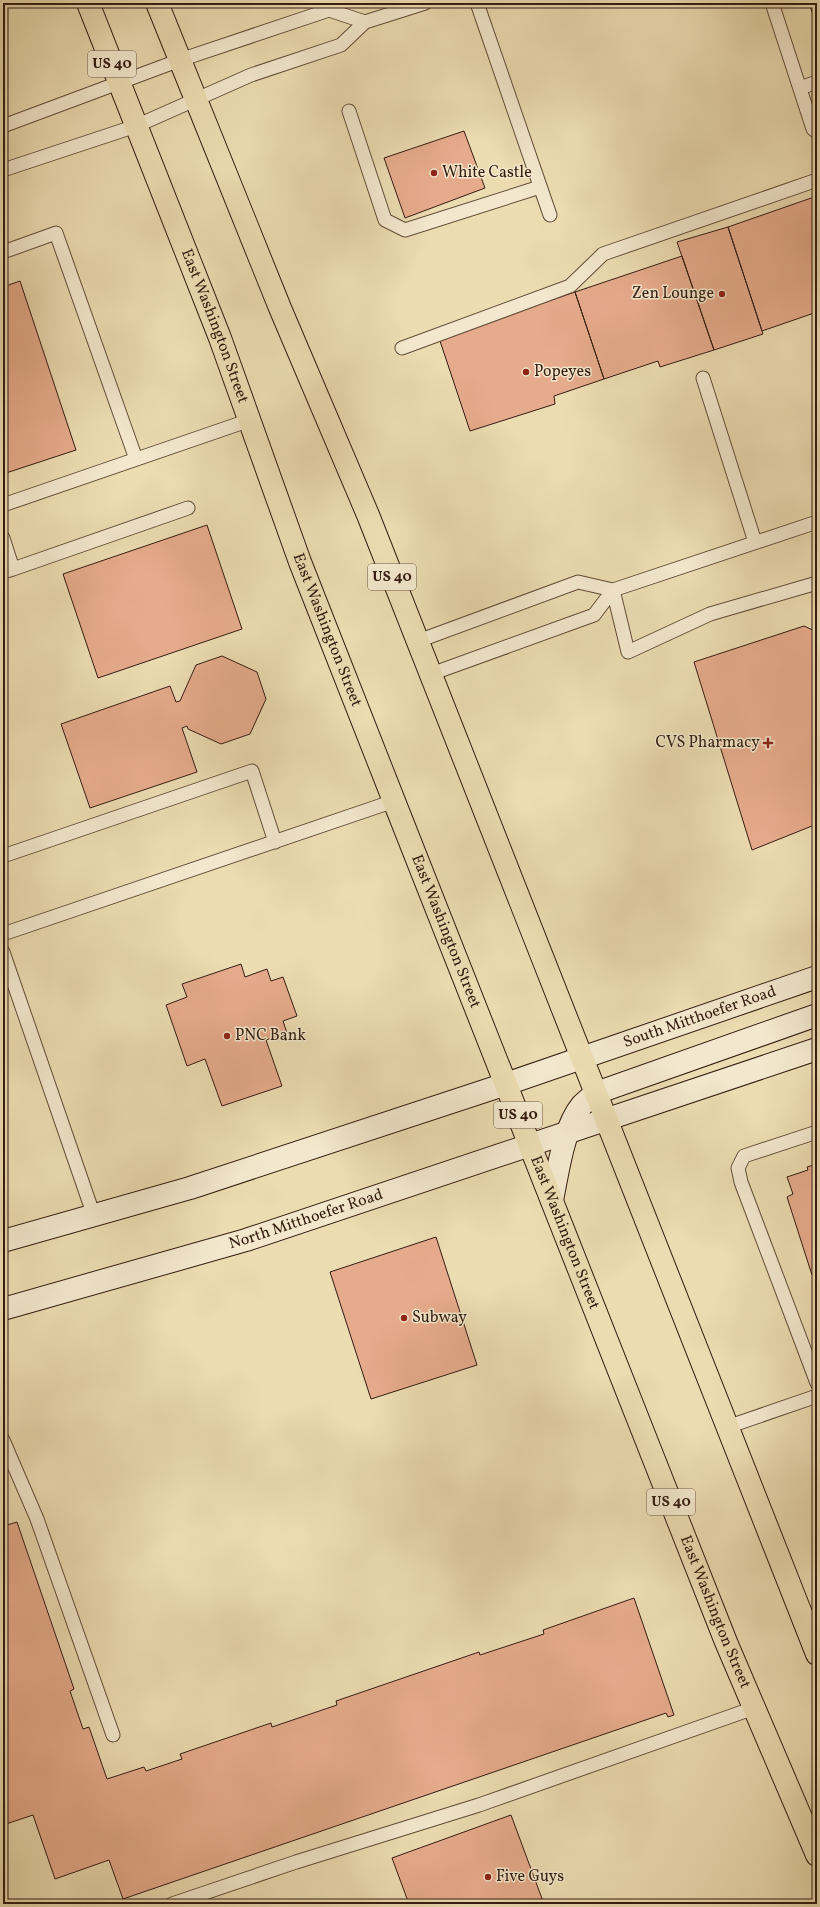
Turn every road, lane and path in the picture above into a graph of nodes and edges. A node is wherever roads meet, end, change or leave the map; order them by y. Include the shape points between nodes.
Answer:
1 (88, 3) edge
2 (157, 3) edge
3 (425, 3) edge
4 (477, 3) edge
5 (772, 3) edge
6 (365, 22) junction
7 (180, 60) junction
8 (119, 82) junction
9 (817, 82) edge
10 (800, 88) junction
11 (196, 98) junction
12 (349, 111) dead end
13 (3, 126) edge
14 (136, 126) junction
15 (817, 132) edge
16 (3, 170) edge
17 (817, 180) edge
18 (540, 187) junction
19 (550, 215) dead end
20 (3, 252) edge
21 (402, 348) dead end
22 (703, 378) dead end
23 (250, 420) junction
24 (136, 459) junction
25 (3, 505) edge
26 (188, 508) dead end
27 (817, 522) edge
28 (3, 538) edge
29 (755, 542) junction
30 (8, 571) edge
31 (817, 583) edge
32 (613, 590) junction
33 (418, 641) junction
34 (431, 674) junction
35 (394, 801) junction
36 (275, 842) junction
37 (3, 856) edge
38 (3, 934) edge
39 (3, 952) edge
40 (817, 977) edge
41 (817, 1015) edge
42 (817, 1049) edge
43 (582, 1057) junction
44 (506, 1084) junction
45 (596, 1093) junction
46 (607, 1121) junction
47 (817, 1132) edge
48 (568, 1133) junction
49 (530, 1146) junction
50 (552, 1200) junction
51 (94, 1216) junction
52 (3, 1241) edge
53 (3, 1309) edge
54 (817, 1383) edge
55 (817, 1396) edge
56 (727, 1427) junction
57 (3, 1440) edge
58 (817, 1654) edge
59 (754, 1708) junction
60 (113, 1735) dead end
61 (817, 1855) edge
62 (172, 1904) edge

1 - 8 main road, East Washington Street / US 40
2 - 7 main road, US 40
3 - 6 lane
4 - 18 lane
5 - 10 lane
6 - 7 lane via 329,10
6 - 11 lane via 341,45 251,75
7 - 8 lane
7 - 11 main road, US 40
8 - 13 lane
8 - 14 main road, East Washington Street / US 40
9 - 10 lane
10 - 15 lane
11 - 14 lane
11 - 33 main road, US 40
12 - 18 lane via 385,220 405,230
14 - 16 lane
14 - 23 main road, East Washington Street / US 40
17 - 21 lane via 603,254 570,286
18 - 19 lane
20 - 24 lane via 56,233
22 - 29 lane
23 - 24 lane
23 - 35 main road, East Washington Street / US 40 via 300,562
24 - 25 lane
26 - 30 lane
27 - 29 lane
28 - 30 lane
29 - 32 lane
31 - 32 lane via 710,614 628,652
32 - 33 lane via 578,582
32 - 34 lane via 594,615
33 - 34 main road, US 40
34 - 43 main road, US 40
35 - 36 lane
35 - 44 main road, East Washington Street / US 40
36 - 37 lane via 252,771
36 - 38 lane
39 - 51 lane
40 - 43 main road, South Mitthoefer Road
41 - 45 main road
42 - 46 main road
43 - 44 main road
43 - 45 main road, US 40
44 - 49 main road, East Washington Street / US 40
44 - 51 main road via 190,1188
45 - 46 main road, US 40
45 - 48 main road via 582,1105
46 - 48 main road, North Mitthoefer Road
46 - 56 main road, US 40
47 - 54 lane via 744,1156 738,1168 741,1182
48 - 49 main road, North Mitthoefer Road
48 - 50 main road
49 - 50 main road, East Washington Street / US 40
49 - 53 main road, North Mitthoefer Road via 246,1240
50 - 59 main road, East Washington Street / US 40
51 - 52 main road
55 - 56 lane
56 - 58 main road, US 40
57 - 60 lane via 37,1519
59 - 61 main road, East Washington Street / US 40
59 - 62 lane via 480,1805 296,1862

